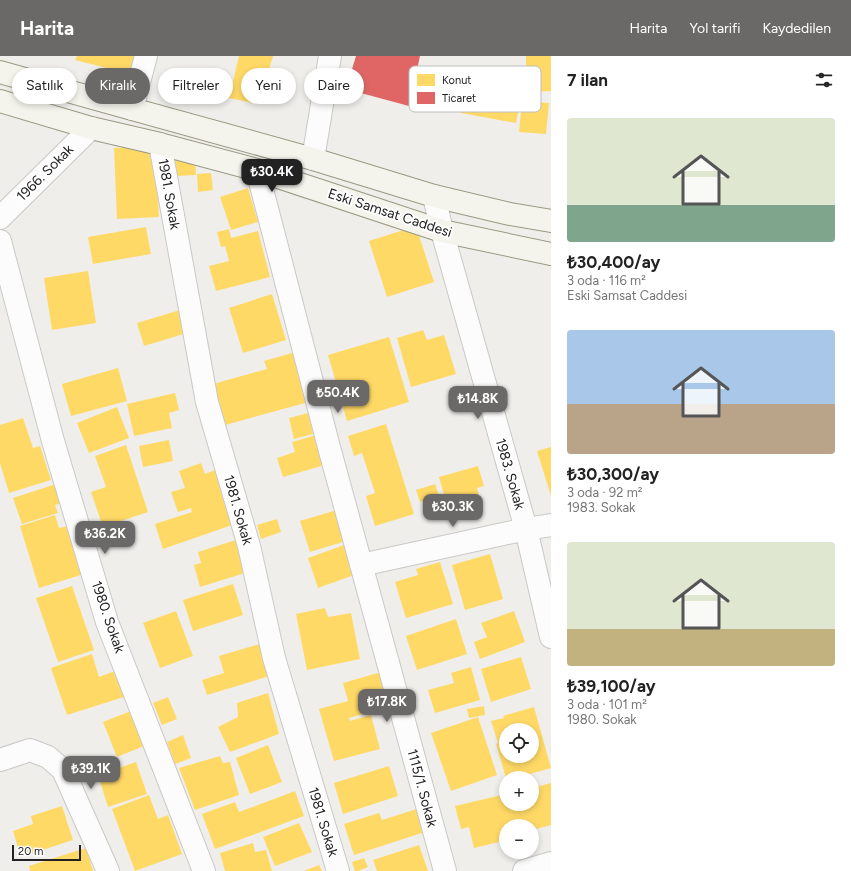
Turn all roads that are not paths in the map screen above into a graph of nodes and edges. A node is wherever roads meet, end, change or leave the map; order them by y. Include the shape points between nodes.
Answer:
1 (146, 56) edge
2 (330, 56) edge
3 (0, 72) edge
4 (0, 101) edge
5 (132, 109) junction
6 (91, 128) junction
7 (160, 144) junction
8 (313, 159) junction
9 (257, 170) junction
10 (434, 196) junction
11 (0, 218) edge
12 (551, 221) edge
13 (442, 231) junction
14 (0, 241) edge
15 (551, 254) edge
16 (551, 525) edge
17 (526, 529) junction
18 (361, 565) junction
19 (551, 637) edge
20 (0, 760) edge
21 (551, 863) edge
22 (108, 871) edge
23 (204, 871) edge
24 (338, 871) edge
25 (445, 871) edge
26 (524, 871) edge

1 - 5 street
2 - 8 street
3 - 5 street, Eski Samsat Caddesi
4 - 6 street, Eski Samsat Caddesi
5 - 8 street, Eski Samsat Caddesi
6 - 7 street, Eski Samsat Caddesi
6 - 11 street, 1966. Sokak
7 - 9 street, Eski Samsat Caddesi
7 - 24 street, 1981. Sokak via 206,402 249,546 274,658
8 - 10 street, Eski Samsat Caddesi
9 - 13 street, Eski Samsat Caddesi
9 - 18 street, 1115/1. Sokak
10 - 12 street, Eski Samsat Caddesi
10 - 13 street, 1983. Sokak
13 - 15 street, Eski Samsat Caddesi
13 - 17 street, 1983. Sokak
14 - 23 street, 1980. Sokak via 53,441 107,622
16 - 17 street
17 - 18 street
17 - 19 street, 1983. Sokak
18 - 25 street, 1115/1. Sokak
20 - 22 street via 30,750 48,757 64,770
21 - 26 street

